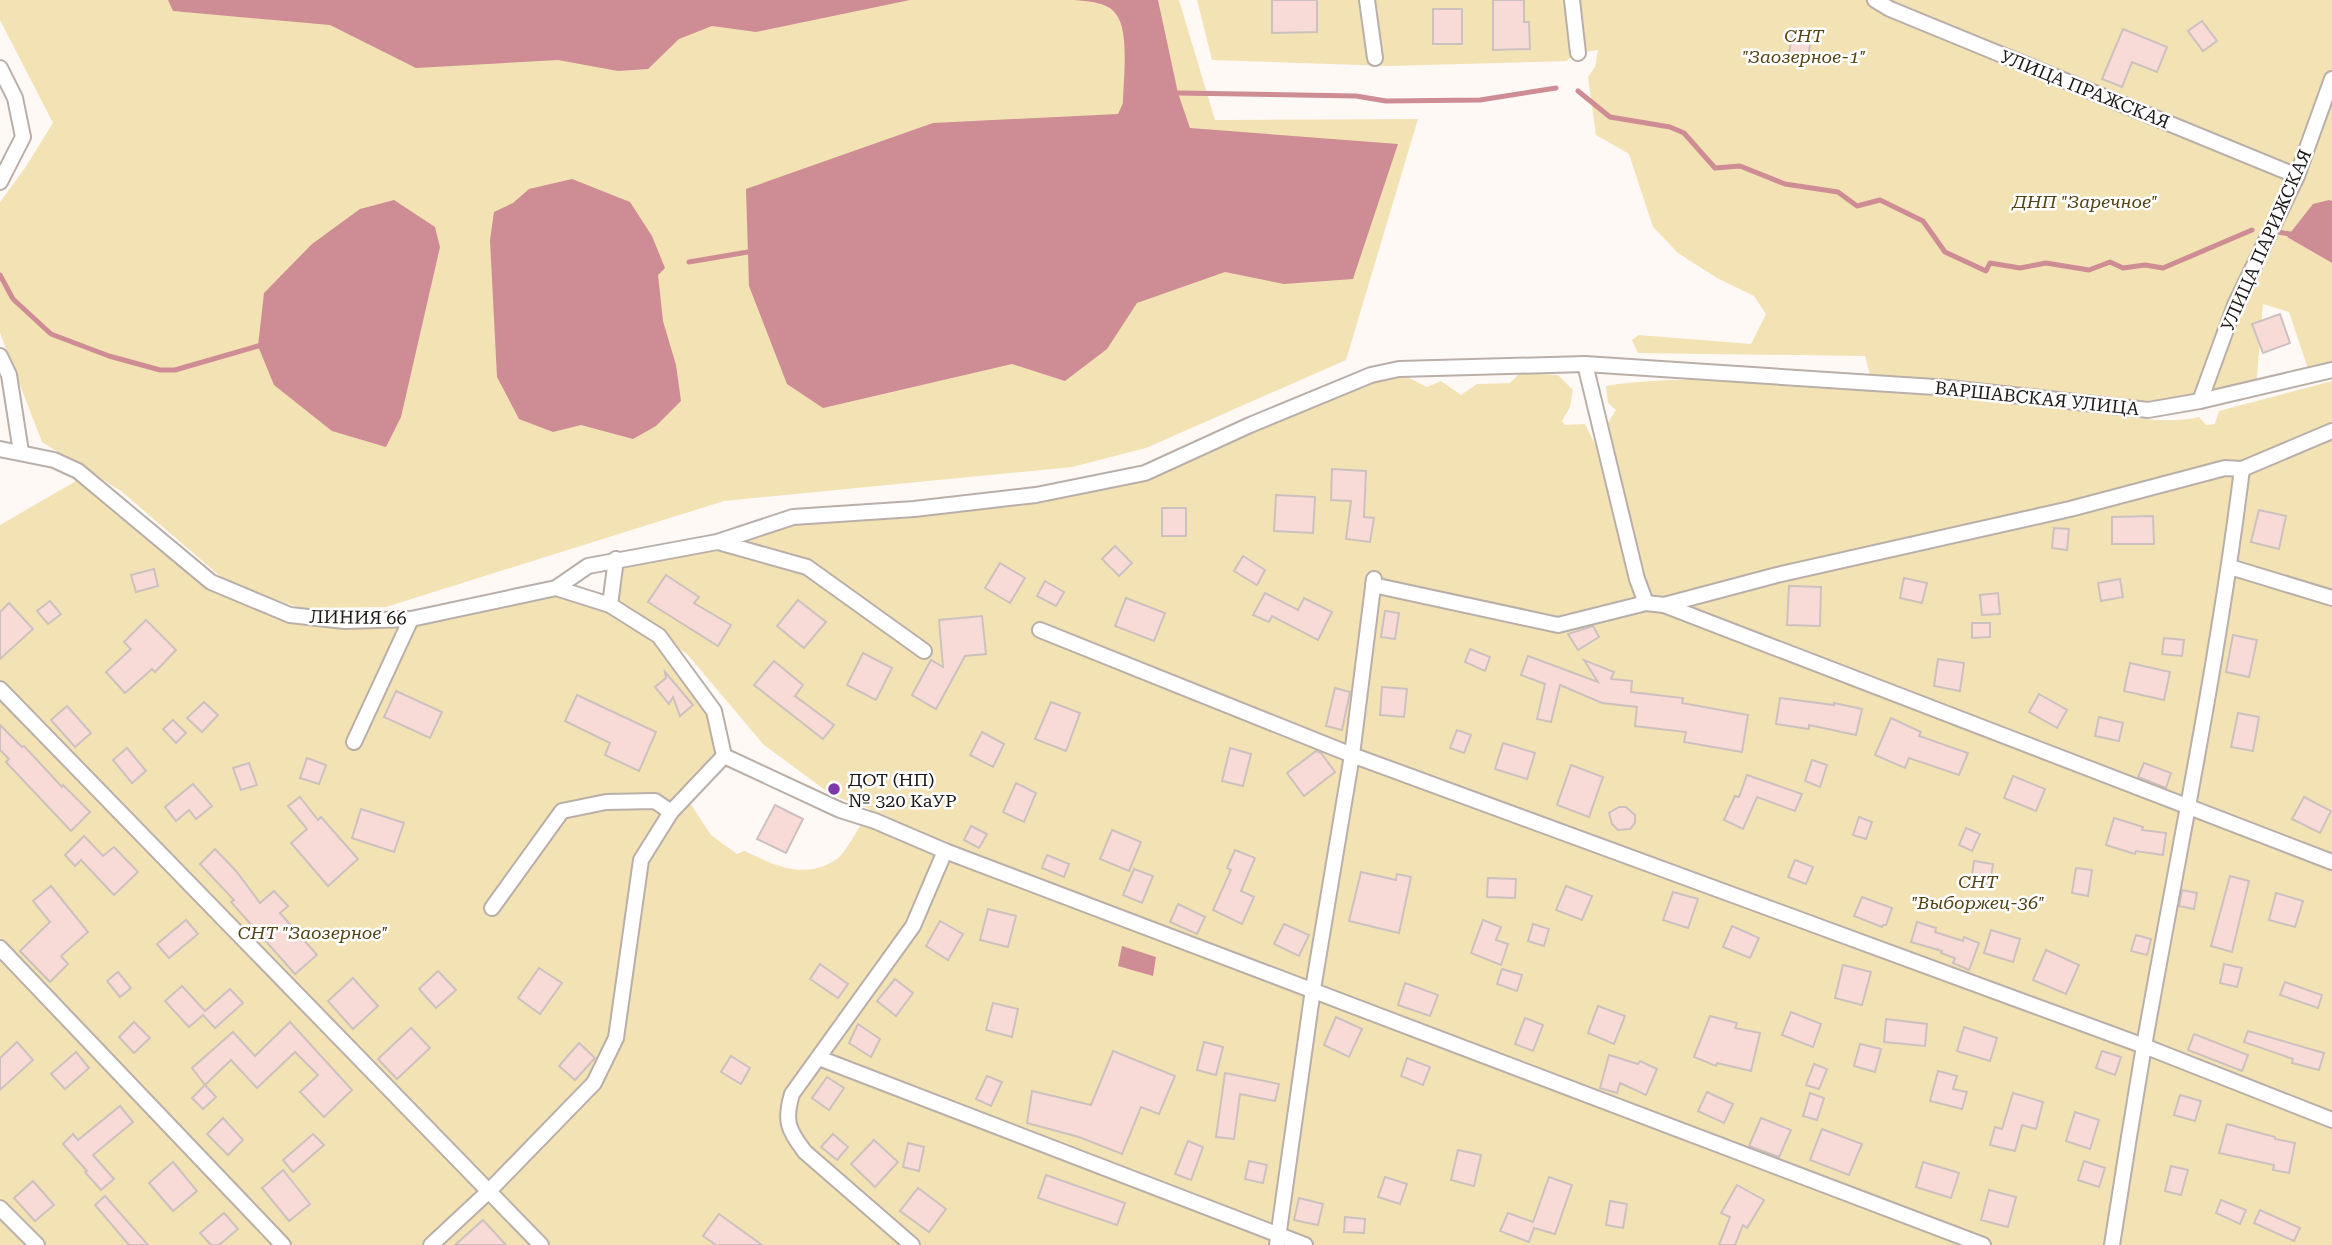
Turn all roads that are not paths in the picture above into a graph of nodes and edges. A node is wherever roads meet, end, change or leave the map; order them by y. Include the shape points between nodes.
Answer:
1 (1367, 0) edge
2 (1573, 0) edge
3 (1875, 0) edge
4 (1578, 53) dead end
5 (1375, 58) dead end
6 (0, 68) edge
7 (2332, 79) edge
8 (2297, 176) junction
9 (0, 182) edge
10 (0, 356) edge
11 (1585, 364) junction
12 (2332, 370) edge
13 (2200, 401) junction
14 (2332, 431) edge
15 (0, 449) edge
16 (21, 452) junction
17 (2242, 470) junction
18 (717, 542) junction
19 (616, 559) junction
20 (588, 566) joint
21 (2230, 567) junction
22 (556, 588) junction
23 (2332, 597) edge
24 (1646, 603) junction
25 (610, 605) junction
26 (1664, 605) junction
27 (411, 619) junction
28 (1040, 630) dead end
29 (924, 651) dead end
30 (0, 689) edge
31 (354, 741) dead end
32 (1352, 755) junction
33 (724, 756) junction
34 (2189, 808) junction
35 (671, 812) junction
36 (945, 851) junction
37 (2332, 862) edge
38 (492, 908) dead end
39 (0, 948) edge
40 (1313, 989) junction
41 (2144, 1045) junction
42 (819, 1058) junction
43 (2332, 1120) edge
44 (489, 1191) junction
45 (0, 1208) edge
46 (1278, 1240) edge
47 (37, 1245) edge
48 (283, 1245) edge
49 (431, 1245) edge
50 (541, 1245) edge
51 (912, 1245) edge
52 (1305, 1245) edge
53 (1983, 1245) edge
54 (2112, 1245) edge

1 - 5 street
2 - 4 street
3 - 8 street, УЛИЦА ПРАЖСКАЯ
6 - 9 street via 15,98 23,137
7 - 8 street, УЛИЦА ПАРИЖСКАЯ
8 - 13 street, УЛИЦА ПАРИЖСКАЯ via 2235,305
10 - 16 street via 9,375
11 - 13 street, ВАРШАВСКАЯ УЛИЦА via 1950,388 2148,410
11 - 18 street, ВАРШАВСКАЯ УЛИЦА via 1384,371 1145,473 1036,495 793,517
11 - 24 street
12 - 13 street, ВАРШАВСКАЯ УЛИЦА
14 - 17 street
15 - 16 street, ЛИНИЯ 66
16 - 27 street, ЛИНИЯ 66 via 78,471 211,582 290,615 345,621
17 - 21 street
17 - 26 street via 2225,468
18 - 19 street, ВАРШАВСКАЯ УЛИЦА
18 - 29 street via 807,567
19 - 20 street, ВАРШАВСКАЯ УЛИЦА
19 - 25 street
20 - 22 street, ЛИНИЯ 66
21 - 23 street
21 - 34 street
22 - 25 street
22 - 27 street, ЛИНИЯ 66
24 - 26 street
24 - 32 street via 1558,625 1373,582
25 - 33 street via 659,636 714,711
26 - 34 street
27 - 31 street
28 - 32 street
30 - 44 street
32 - 40 street
32 - 41 street
33 - 35 street
33 - 36 street via 840,810
34 - 37 street
34 - 41 street
35 - 38 street via 655,801 562,811
35 - 44 street via 641,860 616,1038 594,1083
36 - 40 street
36 - 42 street via 913,926
39 - 48 street
40 - 46 street
40 - 53 street
41 - 43 street
41 - 54 street
42 - 46 street
42 - 51 street via 792,1094 787,1114 791,1134 804,1152
44 - 49 street
44 - 50 street
45 - 47 street
46 - 52 street

